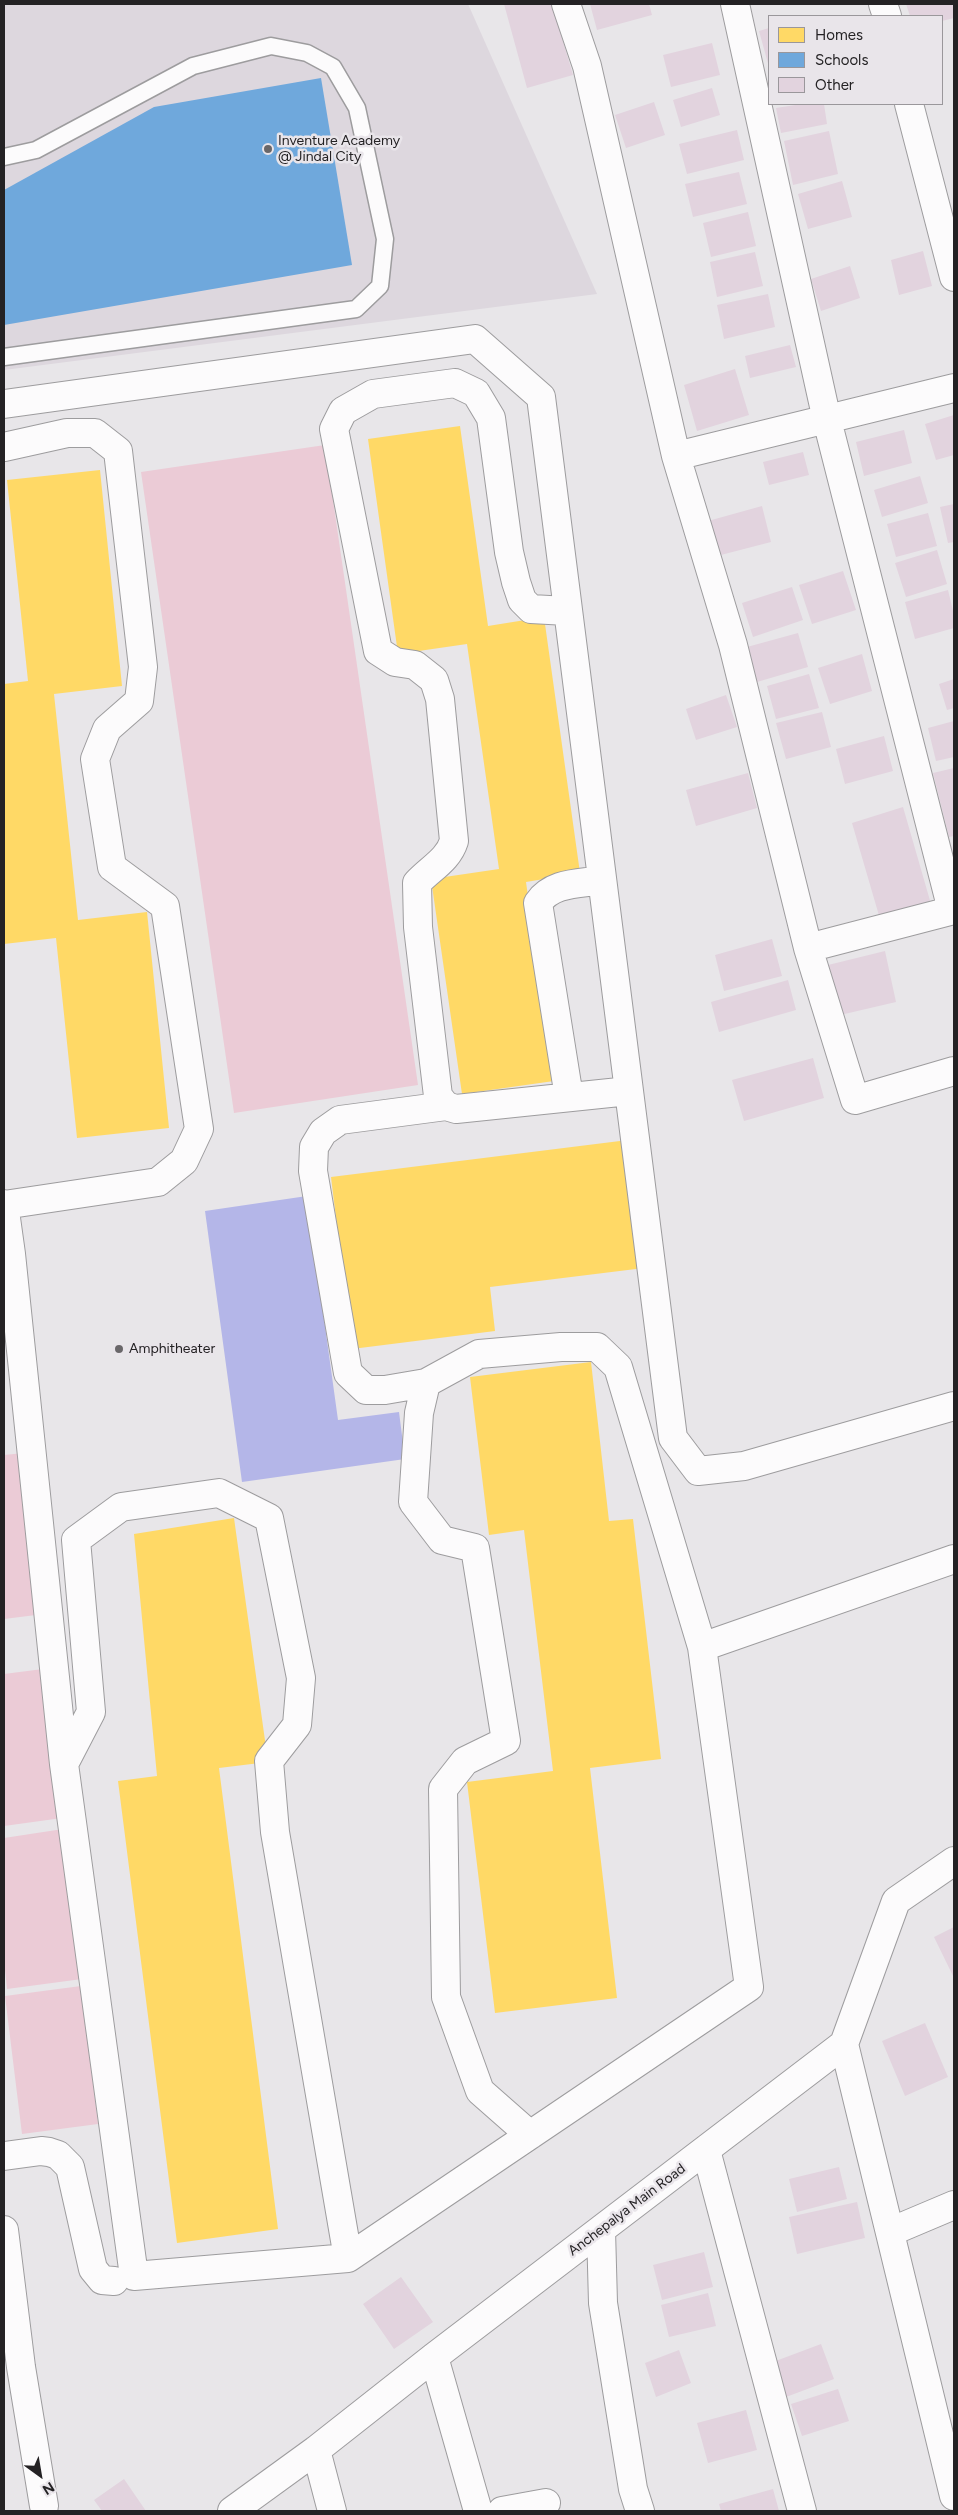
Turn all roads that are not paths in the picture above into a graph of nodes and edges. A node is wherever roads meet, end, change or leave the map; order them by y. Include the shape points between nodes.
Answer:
1 (566, 4) edge
2 (735, 4) edge
3 (909, 105) edge
4 (4, 157) edge
5 (954, 277) edge
6 (4, 357) edge
7 (954, 388) edge
8 (4, 404) edge
9 (827, 420) junction
10 (4, 446) edge
11 (676, 456) junction
12 (567, 611) junction
13 (602, 880) junction
14 (953, 910) edge
15 (808, 948) junction
16 (954, 1071) edge
17 (629, 1091) junction
18 (570, 1097) junction
19 (446, 1106) junction
20 (4, 1204) edge
21 (7, 1254) edge
22 (426, 1383) junction
23 (954, 1406) edge
24 (954, 1559) edge
25 (702, 1646) junction
26 (64, 1764) junction
27 (954, 1861) edge
28 (844, 2044) junction
29 (530, 2135) junction
30 (706, 2150) junction
31 (4, 2156) edge
32 (954, 2204) edge
33 (4, 2230) edge
34 (601, 2230) junction
35 (890, 2232) junction
36 (348, 2258) junction
37 (114, 2281) dead end
38 (434, 2357) junction
39 (948, 2445) edge
40 (316, 2450) junction
41 (954, 2496) edge
42 (546, 2503) dead end
43 (44, 2506) dead end
44 (232, 2511) edge
45 (332, 2511) edge
46 (478, 2511) edge
47 (502, 2511) edge
48 (640, 2511) edge
49 (802, 2511) edge

1 - 11 street via 587,66
2 - 9 street
3 - 5 street
4 - 6 lane via 36,150 193,66 271,46 298,52 333,67 357,108 385,239 380,286 356,309
7 - 9 street
8 - 12 street via 474,339 541,397
9 - 11 street
9 - 14 street
10 - 20 street via 67,433 95,433 118,451 143,667 139,701 107,729 96,759 112,867 165,906 199,1129 184,1161 158,1182
11 - 15 street via 733,645
12 - 13 street
12 - 19 street via 531,609 522,600 509,552 492,418 476,393 455,383 373,394 343,411 334,429 378,651 395,662 414,665 434,680 440,699 454,841 450,854 417,883 418,927 438,1096
13 - 17 street
13 - 18 street via 557,887 545,893 538,903
14 - 15 street
15 - 16 street via 855,1100
17 - 18 street
17 - 23 street via 673,1438 698,1471 744,1466
18 - 19 street via 456,1109
19 - 22 street via 340,1120 323,1132 314,1147 314,1171 348,1373 366,1390
20 - 21 street
21 - 26 street
22 - 25 street via 479,1354 561,1347 597,1347 618,1367
22 - 29 street via 412,1502 442,1540 475,1548 506,1741 466,1761 443,1789 446,1997 480,2091
24 - 25 street
25 - 29 street via 749,1987
26 - 36 street via 134,2276
26 - 36 street via 91,1712 76,1540 121,1507 219,1494 269,1518 301,1678 297,1725 269,1762 275,1832
27 - 28 street via 896,1901
28 - 30 street, Anchepalya Main Road
28 - 35 street
29 - 36 street
30 - 34 street, Anchepalya Main Road
30 - 49 street
31 - 37 street via 41,2151 64,2160 73,2174 92,2269 102,2280
32 - 35 street
33 - 43 street via 21,2367
34 - 38 street, Anchepalya Main Road
34 - 48 street via 603,2303
35 - 39 street
38 - 40 street, Anchepalya Main Road
38 - 46 street
39 - 41 street
40 - 44 street, Anchepalya Main Road
40 - 45 street
42 - 47 street

